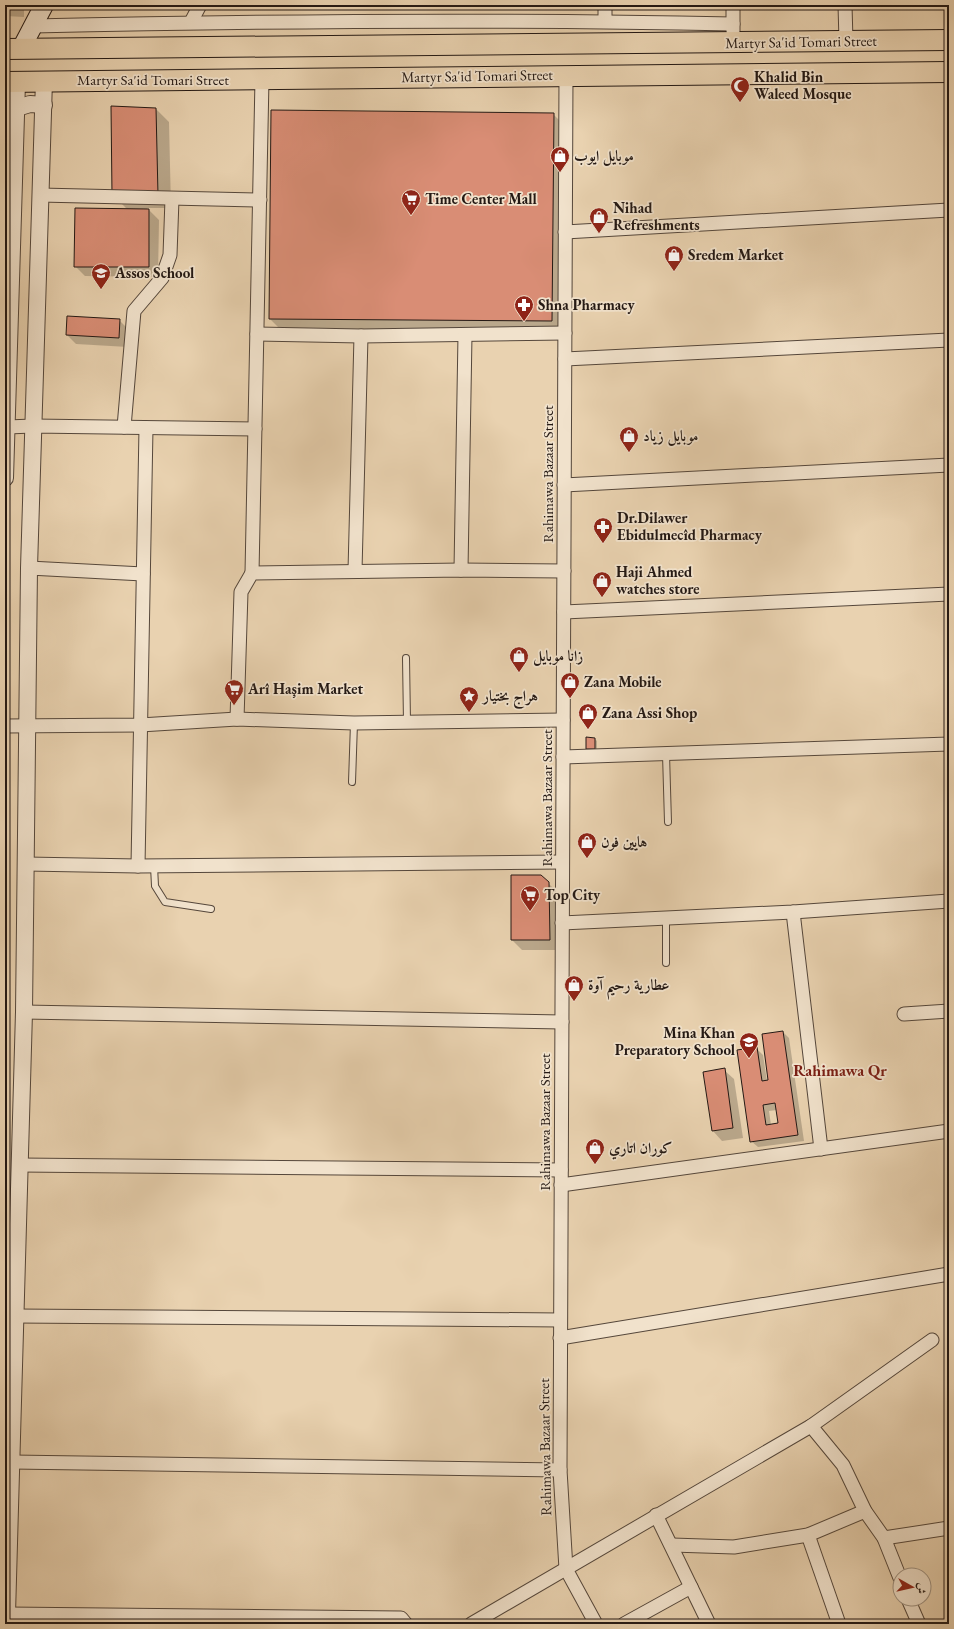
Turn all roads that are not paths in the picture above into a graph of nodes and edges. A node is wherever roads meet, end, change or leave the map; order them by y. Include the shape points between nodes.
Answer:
1 (44, 5) edge
2 (200, 5) edge
3 (605, 5) edge
4 (733, 5) edge
5 (845, 5) edge
6 (605, 21) junction
7 (191, 22) junction
8 (33, 26) junction
9 (733, 33) junction
10 (949, 40) edge
11 (846, 41) junction
12 (13, 49) edge
13 (949, 72) edge
14 (566, 75) junction
15 (262, 79) junction
16 (44, 80) junction
17 (11, 82) edge
18 (44, 105) junction
19 (17, 108) junction
20 (40, 195) junction
21 (172, 199) junction
22 (260, 200) junction
23 (949, 210) edge
24 (565, 232) junction
25 (565, 333) junction
26 (257, 334) junction
27 (465, 335) junction
28 (361, 336) junction
29 (949, 340) edge
30 (565, 359) junction
31 (34, 426) junction
32 (7, 427) junction
33 (124, 427) junction
34 (146, 428) junction
35 (255, 429) junction
36 (949, 465) edge
37 (5, 471) edge
38 (5, 478) edge
39 (564, 485) junction
40 (29, 568) junction
41 (461, 570) junction
42 (355, 571) junction
43 (564, 571) junction
44 (252, 573) junction
45 (143, 574) junction
46 (949, 594) edge
47 (564, 612) junction
48 (406, 658) dead end
49 (237, 719) junction
50 (563, 720) junction
51 (407, 722) junction
52 (354, 723) junction
53 (28, 725) junction
54 (140, 725) junction
55 (5, 726) edge
56 (949, 744) edge
57 (666, 754) junction
58 (563, 757) junction
59 (352, 782) dead end
60 (668, 822) dead end
61 (562, 862) junction
62 (26, 864) junction
63 (138, 866) junction
64 (154, 866) junction
65 (949, 901) edge
66 (211, 909) dead end
67 (793, 912) junction
68 (666, 918) junction
69 (562, 923) junction
70 (666, 963) dead end
71 (949, 1011) edge
72 (24, 1012) junction
73 (904, 1014) dead end
74 (562, 1022) junction
75 (949, 1131) edge
76 (821, 1149) junction
77 (20, 1165) junction
78 (561, 1170) junction
79 (561, 1185) junction
80 (11, 1231) edge
81 (949, 1274) edge
82 (15, 1316) junction
83 (560, 1320) junction
84 (560, 1338) junction
85 (932, 1340) dead end
86 (811, 1426) junction
87 (12, 1462) junction
88 (560, 1470) junction
89 (865, 1511) junction
90 (656, 1515) junction
91 (949, 1528) edge
92 (808, 1535) junction
93 (884, 1538) junction
94 (672, 1545) junction
95 (896, 1567) edge
96 (566, 1569) junction
97 (691, 1587) junction
98 (912, 1607) edge
99 (6, 1619) edge
100 (406, 1624) edge
101 (471, 1624) edge
102 (596, 1624) edge
103 (624, 1624) edge
104 (710, 1624) edge
105 (840, 1624) edge
106 (919, 1624) edge

1 - 8 main road
2 - 7 street
3 - 6 street
4 - 9 street
5 - 11 street
6 - 7 street
6 - 9 street
7 - 8 street
8 - 12 main road
9 - 11 main road, Martyr Sa'id Tomari Street
9 - 12 main road, Martyr Sa'id Tomari Street
10 - 11 main road, Martyr Sa'id Tomari Street
13 - 14 main road, Martyr Sa'id Tomari Street
14 - 15 main road, Martyr Sa'id Tomari Street
14 - 24 street, Rahimawa Bazaar Street
15 - 16 main road, Martyr Sa'id Tomari Street
15 - 22 street
16 - 17 main road, Martyr Sa'id Tomari Street
16 - 18 street
17 - 19 street
18 - 19 street via 30,104
18 - 20 street
19 - 32 street
20 - 21 street
20 - 31 street
21 - 22 street
21 - 33 street via 170,255 162,278 134,311
22 - 26 street
23 - 24 street
24 - 25 street, Rahimawa Bazaar Street
25 - 27 street
25 - 30 street, Rahimawa Bazaar Street
26 - 28 street
26 - 35 street
27 - 28 street
27 - 41 street
28 - 42 street
29 - 30 street
30 - 39 street, Rahimawa Bazaar Street
31 - 32 street
31 - 33 street
31 - 40 street
32 - 37 street
33 - 34 street
34 - 35 street
34 - 45 street
35 - 44 street
36 - 39 street
37 - 38 street
39 - 43 street, Rahimawa Bazaar Street
40 - 45 street
40 - 53 street
41 - 42 street
41 - 43 street
42 - 44 street
43 - 47 street, Rahimawa Bazaar Street
44 - 49 street via 241,592
45 - 54 street
46 - 47 street
47 - 50 street, Rahimawa Bazaar Street
48 - 51 lane
49 - 52 street
49 - 54 street
50 - 51 street
50 - 58 street, Rahimawa Bazaar Street
51 - 52 street
52 - 59 lane
53 - 54 street
53 - 55 street
53 - 62 street
54 - 63 street
56 - 57 street
57 - 58 street
57 - 60 lane
58 - 61 street, Rahimawa Bazaar Street
61 - 64 street
61 - 69 street, Rahimawa Bazaar Street
62 - 63 street
62 - 72 street
63 - 64 street
64 - 66 lane via 155,886 165,902
65 - 67 street
67 - 68 street
67 - 76 street
68 - 69 street
68 - 70 lane
69 - 74 street, Rahimawa Bazaar Street
71 - 73 street
72 - 74 street
72 - 77 street
74 - 78 street, Rahimawa Bazaar Street
75 - 76 street
76 - 79 street
77 - 78 street
77 - 80 street
78 - 79 street, Rahimawa Bazaar Street
79 - 83 street, Rahimawa Bazaar Street
80 - 82 street
81 - 84 street
82 - 83 street
82 - 87 street
83 - 84 street, Rahimawa Bazaar Street
84 - 88 street, Rahimawa Bazaar Street
85 - 86 street
86 - 89 street via 842,1464
86 - 90 street
87 - 88 street
87 - 99 street
88 - 96 street, Rahimawa Bazaar Street
89 - 92 street
89 - 93 street
90 - 94 street
90 - 96 street
91 - 93 street
92 - 94 street via 734,1547
92 - 105 street
93 - 95 street
94 - 97 street
96 - 101 street
96 - 102 street
97 - 103 street
97 - 104 street
98 - 106 street
99 - 100 street via 401,1618

